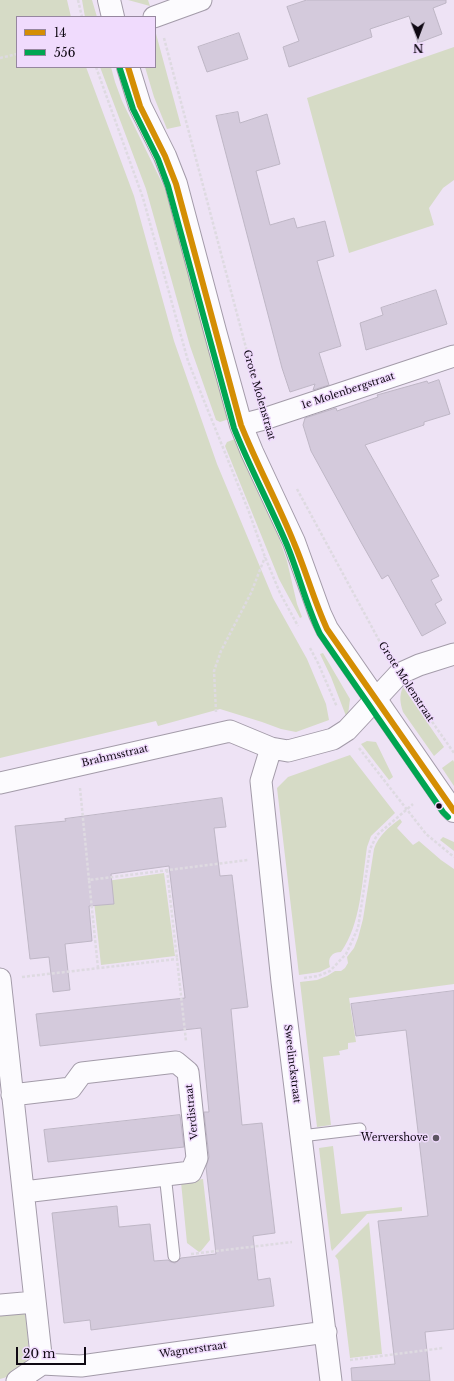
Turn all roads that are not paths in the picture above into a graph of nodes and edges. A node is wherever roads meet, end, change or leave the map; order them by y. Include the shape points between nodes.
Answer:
1 (109, 0) edge
2 (201, 0) edge
3 (113, 16) edge
4 (156, 16) edge
5 (128, 68) edge
6 (454, 356) edge
7 (241, 425) junction
8 (454, 654) edge
9 (375, 698) junction
10 (271, 748) junction
11 (0, 783) edge
12 (454, 811) edge
13 (0, 979) edge
14 (12, 1095) junction
15 (360, 1129) dead end
16 (301, 1136) junction
17 (165, 1174) junction
18 (24, 1192) junction
19 (174, 1256) road end
20 (35, 1302) junction
21 (0, 1305) edge
22 (326, 1332) junction
23 (42, 1364) junction
24 (330, 1372) edge
25 (17, 1381) edge

1 - 3 street
2 - 4 street
5 - 7 street via 140,106 176,184
6 - 7 street, 1e Molenbergstraat
7 - 9 street via 294,542 327,629
8 - 9 street, Brahmsstraat via 399,674
9 - 10 street, Brahmsstraat via 347,730 333,739 288,751
9 - 12 street
10 - 11 street, Brahmsstraat via 230,731 218,732
10 - 16 street, Sweelinckstraat via 261,781
13 - 14 street
14 - 17 street, Verdistraat via 71,1088 82,1073 176,1062 188,1072 197,1158 191,1172
14 - 18 street
15 - 16 lane
16 - 22 street, Sweelinckstraat
17 - 18 street, Verdistraat
17 - 19 lane
18 - 20 street
20 - 21 street
20 - 23 street
22 - 23 street, Wagnerstraat via 82,1366
22 - 24 street, Sweelinckstraat
23 - 25 street

